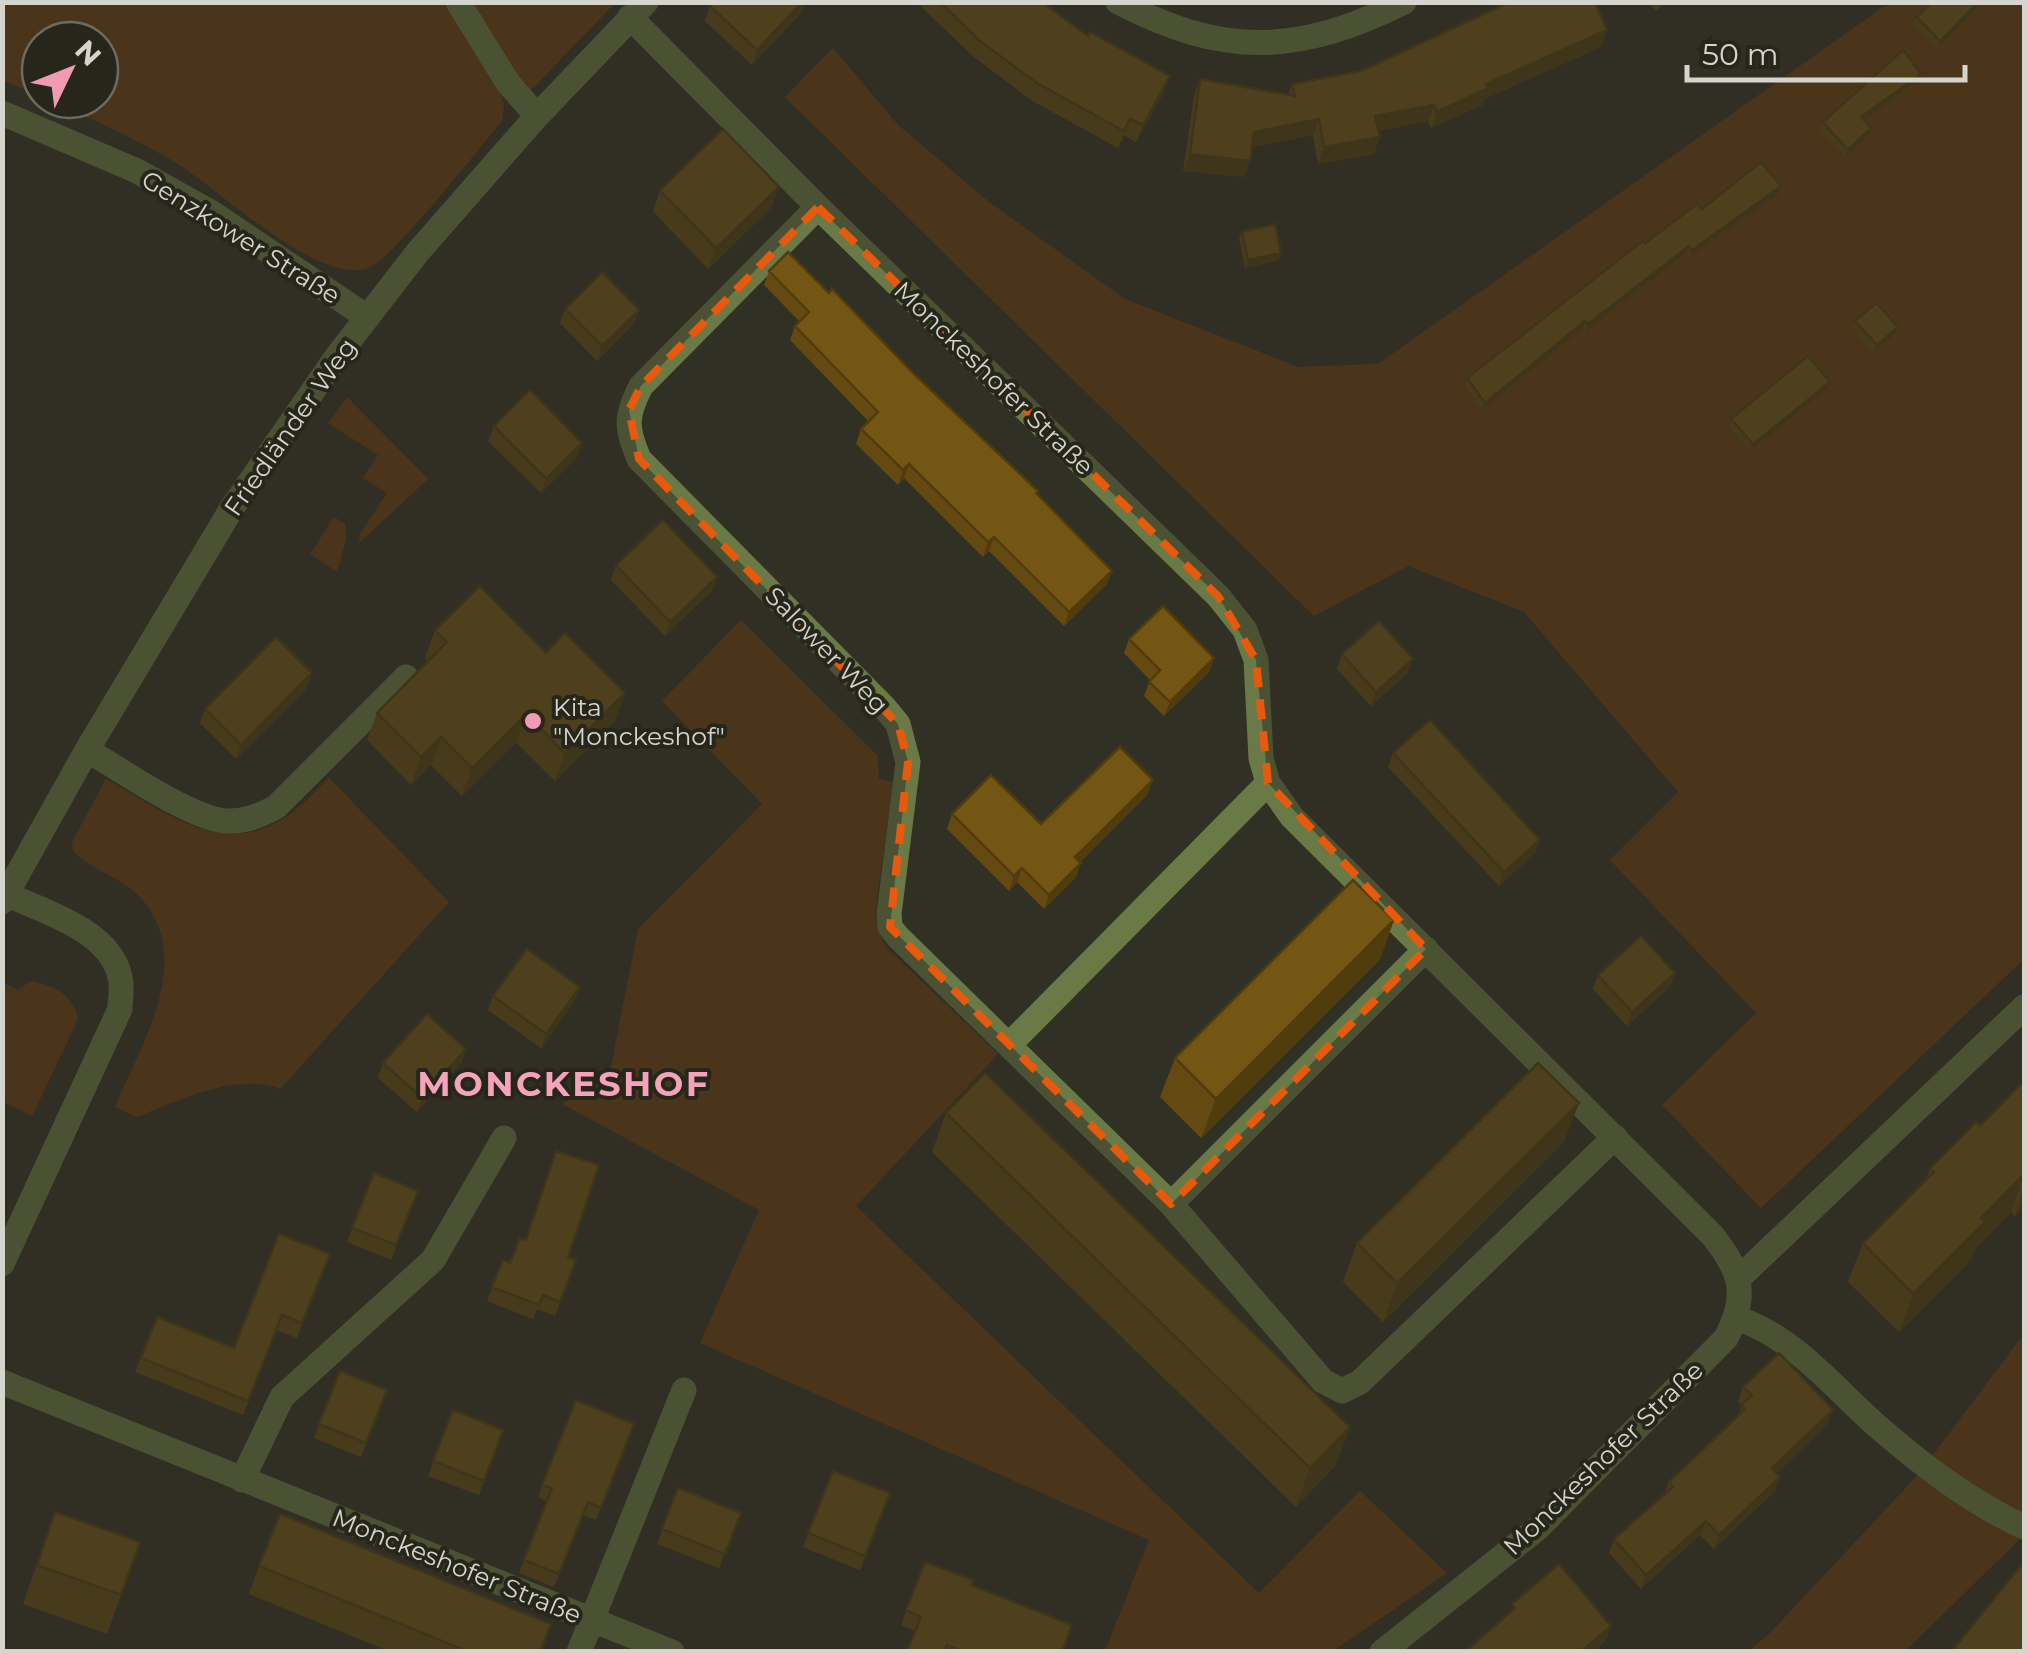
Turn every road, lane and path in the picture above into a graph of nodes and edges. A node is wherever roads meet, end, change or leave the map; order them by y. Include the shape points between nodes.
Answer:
1 (458, 2) edge
2 (1118, 2) edge
3 (1404, 2) edge
4 (638, 10) edge
5 (2, 113) edge
6 (536, 116) junction
7 (818, 208) junction
8 (367, 317) junction
9 (406, 677) edge
10 (86, 750) junction
11 (1268, 784) junction
12 (4, 898) edge
13 (1426, 949) junction
14 (2024, 1006) edge
15 (1009, 1045) junction
16 (1615, 1137) junction
17 (504, 1138) dead end
18 (1171, 1204) junction
19 (2, 1264) edge
20 (1739, 1278) junction
21 (1736, 1318) junction
22 (2, 1382) edge
23 (684, 1390) dead end
24 (242, 1480) junction
25 (2024, 1527) edge
26 (591, 1620) junction
27 (580, 1652) edge
28 (672, 1652) edge
29 (1382, 1652) edge

1 - 6 street
2 - 3 street via 1188,32 1269,45 1370,20
4 - 6 street, Friedländer Weg
4 - 7 street, Monckeshofer Straße
5 - 8 street, Genzkower Straße via 137,171
6 - 8 street, Friedländer Weg
7 - 11 street, Monckeshofer Straße via 1218,596 1245,630 1256,660 1260,758
7 - 15 street, Salower Weg via 641,386 629,410 629,436 640,459 898,724 908,762 890,927
8 - 10 street, Friedländer Weg via 232,508
9 - 10 street via 276,806 254,819 201,816
10 - 12 street, Friedländer Weg
11 - 13 street, Monckeshofer Straße via 1292,817
11 - 15 street
12 - 19 street via 81,929 106,950 120,977 120,1009
13 - 16 street, Monckeshofer Straße
13 - 18 street
14 - 20 street
15 - 18 street, Salower Weg
16 - 18 street, Salower Weg via 1360,1382 1342,1391 1323,1381
16 - 20 street, Monckeshofer Straße via 1712,1234
17 - 24 street via 433,1260 282,1398
20 - 21 street
21 - 25 street via 1781,1337 1934,1472
21 - 29 street, Monckeshofer Straße via 1726,1338 1538,1528
22 - 24 street, Monckeshofer Straße
23 - 26 street
24 - 26 street, Monckeshofer Straße
26 - 27 street
26 - 28 street, Monckeshofer Straße

